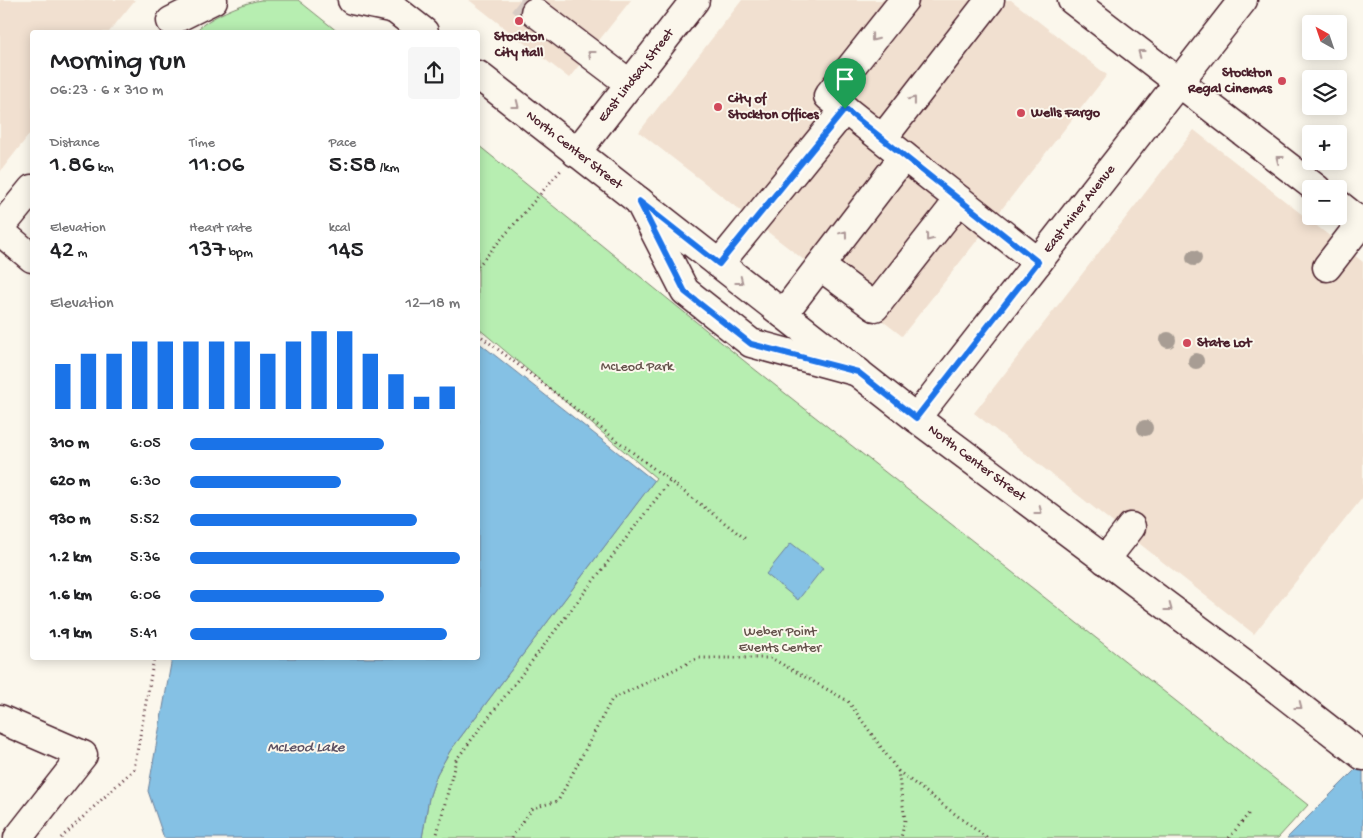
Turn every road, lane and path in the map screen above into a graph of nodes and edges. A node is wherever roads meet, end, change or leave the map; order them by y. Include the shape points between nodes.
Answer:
1 (188, 0) edge
2 (213, 0) edge
3 (352, 0) edge
4 (695, 0) edge
5 (904, 0) edge
6 (990, 0) edge
7 (1072, 0) edge
8 (1243, 0) edge
9 (389, 5) edge
10 (535, 12) tunnel mouth
11 (166, 27) edge
12 (421, 30) edge
13 (480, 77) edge
14 (1180, 82) junction
15 (630, 84) junction
16 (845, 109) junction
17 (883, 138) junction
18 (576, 153) junction
19 (904, 156) junction
20 (1305, 180) edge
21 (30, 192) edge
22 (959, 200) junction
23 (639, 201) junction
24 (1347, 211) edge
25 (1362, 223) edge
26 (0, 230) edge
27 (30, 256) edge
28 (1038, 262) junction
29 (480, 264) edge
30 (719, 264) junction
31 (820, 266) junction
32 (1327, 267) dead end
33 (783, 314) junction
34 (480, 336) edge
35 (858, 372) junction
36 (916, 418) junction
37 (670, 481) junction
38 (1131, 526) dead end
39 (747, 540) dead end
40 (1105, 560) junction
41 (154, 660) edge
42 (0, 719) edge
43 (1356, 750) edge
44 (898, 771) junction
45 (1250, 812) dead end
46 (0, 831) edge
47 (6, 838) edge
48 (18, 838) edge
49 (61, 838) edge
50 (436, 838) edge
51 (512, 838) edge
52 (901, 838) edge
53 (987, 838) edge
54 (1229, 838) edge

1 - 11 main road
2 - 11 main road
3 - 9 main road
4 - 15 main road, East Lindsay Street
5 -> 16 main road via 828,96
17 -> 6 main road
14 -> 7 main road
8 - 14 main road, East Miner Avenue
9 - 12 main road
15 -> 10 main road
13 -> 18 main road, North Center Street
20 -> 14 main road
14 - 28 main road, East Miner Avenue
15 - 18 main road, East Lindsay Street
16 - 17 main road
16 - 30 main road
17 - 19 main road
18 - 23 main road, North Center Street
18 - 29 path
19 - 22 main road
31 -> 19 main road
21 - 26 main road
22 - 28 main road
22 -> 31 main road via 875,307
23 - 30 main road, North Center Street
23 - 35 main road via 685,292 751,344
24 - 25 main road
25 - 32 main road
26 - 27 main road
28 - 36 main road, East Miner Avenue
30 -> 33 main road, North Center Street
31 - 33 main road
33 - 35 main road, North Center Street
34 - 37 path
35 - 36 main road, North Center Street
36 -> 40 main road, North Center Street
37 - 39 path
37 - 50 path via 456,760
38 - 40 main road
40 -> 43 main road, North Center Street
41 - 49 path via 134,769
42 - 48 main road via 83,755
44 - 51 path via 848,701 771,658 699,658 612,699 558,801 533,808
44 - 52 path via 905,820
44 - 53 path
45 - 54 path
46 - 47 main road

